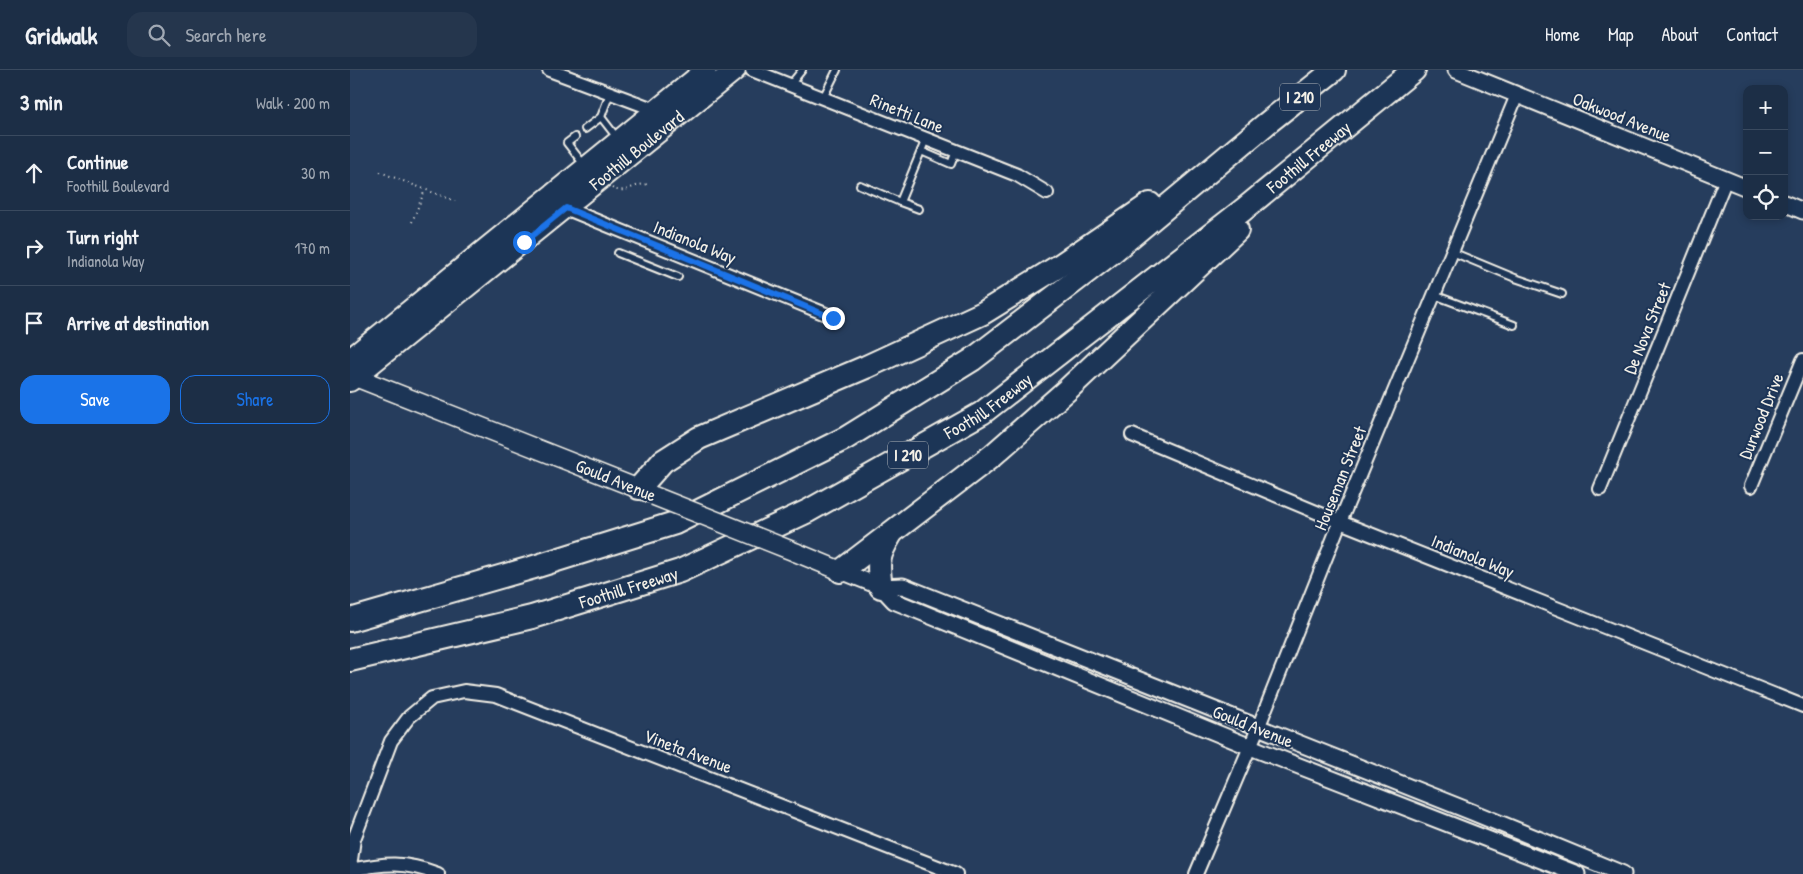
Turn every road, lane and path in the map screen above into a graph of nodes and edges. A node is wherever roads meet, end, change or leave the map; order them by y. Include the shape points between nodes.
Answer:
1 (549, 70) edge
2 (706, 70) edge
3 (735, 70) edge
4 (752, 70) edge
5 (802, 70) edge
6 (1334, 70) edge
7 (1414, 70) edge
8 (1456, 70) edge
9 (836, 71) edge
10 (790, 85) junction
11 (610, 93) junction
12 (1385, 94) junction
13 (1517, 95) junction
14 (824, 98) junction
15 (656, 110) junction
16 (601, 117) junction
17 (672, 121) junction
18 (1266, 124) junction
19 (585, 129) dead end
20 (575, 137) dead end
21 (926, 139) junction
22 (619, 140) junction
23 (921, 151) junction
24 (956, 151) junction
25 (380, 172) dead end
26 (594, 172) junction
27 (1726, 179) junction
28 (650, 185) dead end
29 (860, 185) dead end
30 (1743, 186) edge
31 (425, 190) junction
32 (1047, 193) dead end
33 (454, 201) dead end
34 (543, 202) junction
35 (900, 202) junction
36 (1788, 204) edge
37 (566, 208) junction
38 (919, 209) dead end
39 (1803, 210) edge
40 (412, 222) dead end
41 (618, 252) dead end
42 (1452, 252) junction
43 (678, 277) dead end
44 (1562, 294) dead end
45 (1434, 295) junction
46 (833, 318) dead end
47 (1514, 325) dead end
48 (1803, 360) edge
49 (351, 373) edge
50 (1132, 434) dead end
51 (1751, 486) dead end
52 (1600, 489) dead end
53 (646, 492) junction
54 (1340, 522) junction
55 (892, 532) junction
56 (841, 571) junction
57 (881, 587) junction
58 (350, 620) edge
59 (350, 660) edge
60 (1803, 706) edge
61 (1258, 728) junction
62 (1249, 747) junction
63 (350, 869) edge
64 (438, 874) edge
65 (956, 874) edge
66 (1196, 874) edge
67 (1577, 874) edge
68 (1623, 874) edge

1 - 11 street
2 - 15 main road, Foothill Boulevard
3 - 17 main road, Foothill Boulevard
4 - 10 street, Rinetti Lane
5 - 10 lane
6 - 18 highway, I 210
7 - 12 highway, Foothill Freeway / I 210
8 - 13 street, Oakwood Avenue
9 - 14 lane
10 - 14 street, Rinetti Lane
11 - 15 street
11 - 16 lane
12 - 55 highway via 1060,396 993,455
12 - 59 highway, Foothill Freeway / I 210 via 1243,210 982,413 808,511 680,571 532,617
13 - 27 street, Oakwood Avenue
13 - 42 street, Houseman Street
14 - 21 street, Rinetti Lane
15 - 17 street
15 - 22 main road, Foothill Boulevard
16 - 19 lane
16 - 22 lane
17 - 26 main road, Foothill Boulevard
18 - 53 highway via 1059,266 983,313 699,438 662,461
18 - 58 highway, I 210 via 1110,254 972,360 846,438 675,523
20 - 26 lane via 567,143
21 - 23 lane
21 - 24 street, Rinetti Lane
22 - 26 main road, Foothill Boulevard
23 - 24 lane via 951,164
23 - 35 lane
24 - 32 street, Rinetti Lane via 1017,175
25 - 31 path
26 - 28 path via 619,192 637,185
26 - 34 main road, Foothill Boulevard
26 - 37 main road, Foothill Boulevard
27 - 30 street, Oakwood Avenue
27 - 52 street, De Nova Street
29 - 35 lane
31 - 33 path
31 - 40 path
34 - 37 street, Indianola Way
34 - 49 main road, Foothill Boulevard
35 - 38 lane
36 - 39 street
37 - 46 street, Indianola Way
37 - 49 main road, Foothill Boulevard
41 - 43 lane
42 - 44 lane
42 - 45 street, Houseman Street
45 - 47 lane
45 - 54 street, Houseman Street
48 - 51 street, Durwood Drive
49 - 53 main road, Gould Avenue
50 - 54 street, Indianola Way
53 - 56 main road, Gould Avenue, bridge
54 - 60 street, Indianola Way
54 - 61 street, Houseman Street
55 - 56 highway
55 - 57 highway via 880,554
56 - 57 street, Gould Avenue
57 - 61 street, Gould Avenue via 903,586
57 - 62 street, Gould Avenue via 894,601
61 - 62 street, Houseman Street
61 - 68 street, Gould Avenue
62 - 66 street, Houseman Street
62 - 67 street, Gould Avenue
63 - 64 street via 380,864 417,866
63 - 65 street, Vineta Avenue via 354,840 391,741 408,717 432,698 464,691 496,695

